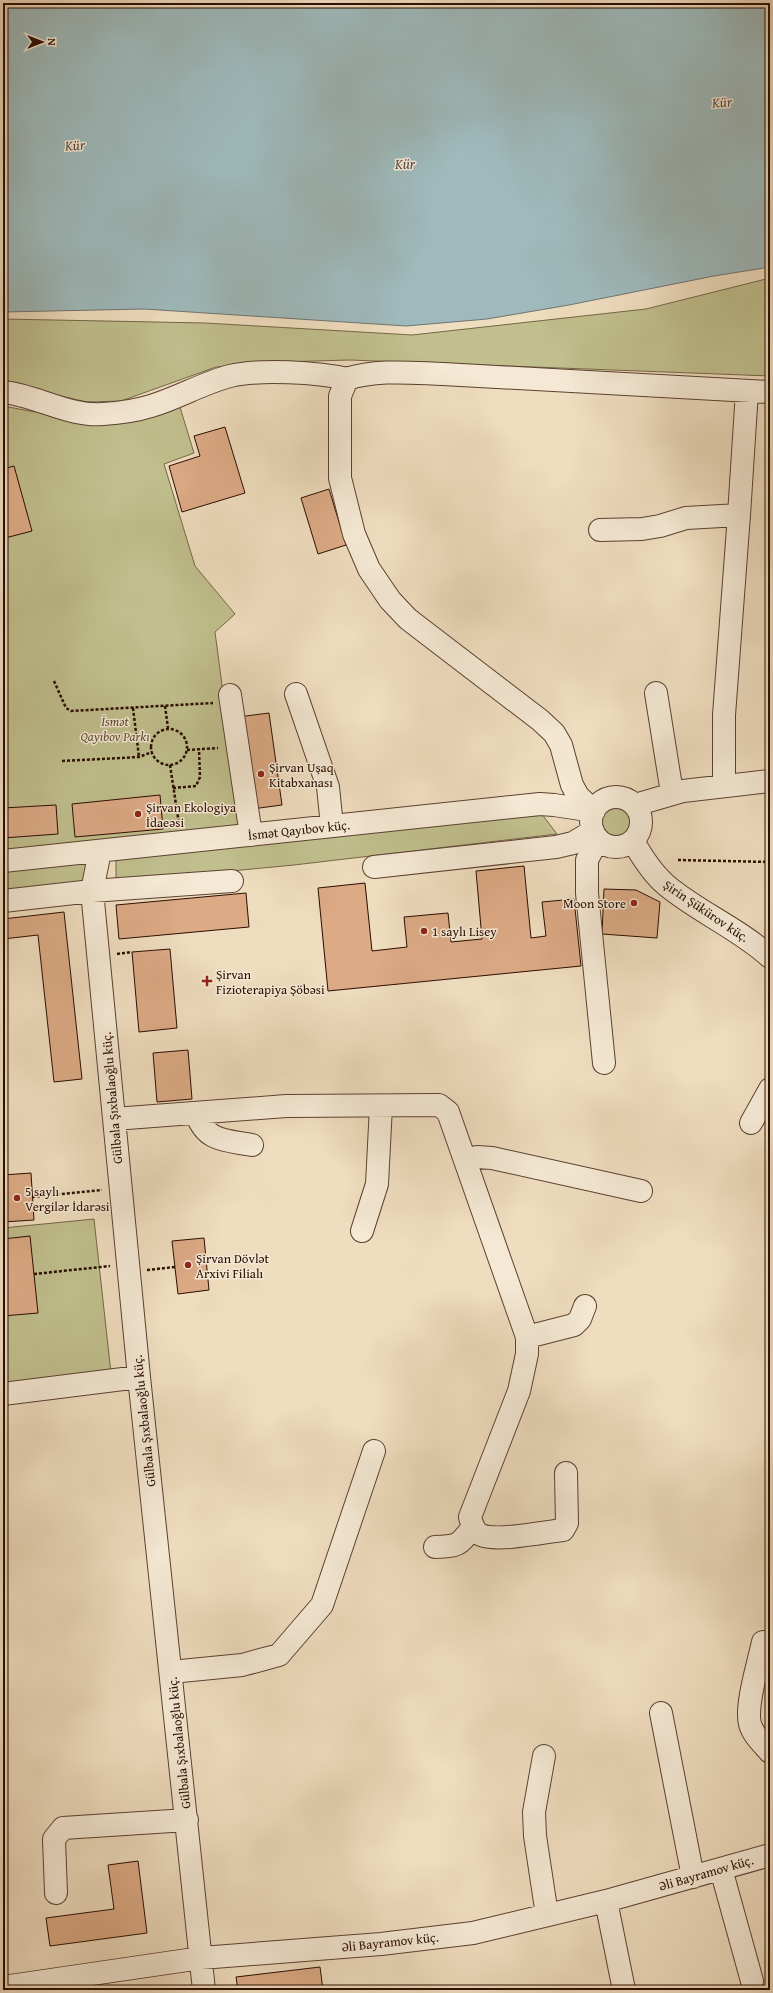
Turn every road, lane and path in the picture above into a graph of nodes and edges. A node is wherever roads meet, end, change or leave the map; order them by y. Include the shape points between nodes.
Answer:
1 (347, 379) junction
2 (747, 391) junction
3 (3, 392) edge
4 (770, 392) edge
5 (739, 515) junction
6 (600, 530) dead end
7 (54, 681) dead end
8 (656, 692) dead end
9 (296, 694) dead end
10 (230, 699) joint
11 (165, 706) junction
12 (133, 708) junction
13 (168, 728) junction
14 (238, 746) junction
15 (199, 749) junction
16 (187, 750) junction
17 (152, 752) junction
18 (139, 757) junction
19 (62, 761) dead end
20 (170, 765) junction
21 (770, 780) edge
22 (724, 785) junction
23 (173, 788) junction
24 (672, 793) junction
25 (635, 806) junction
26 (332, 826) junction
27 (595, 827) junction
28 (251, 835) junction
29 (633, 841) junction
30 (181, 842) junction
31 (100, 851) junction
32 (678, 860) dead end
33 (3, 861) edge
34 (770, 862) edge
35 (374, 867) dead end
36 (232, 881) dead end
37 (92, 891) junction
38 (3, 901) edge
39 (770, 957) edge
40 (604, 1063) dead end
41 (770, 1089) edge
42 (382, 1106) junction
43 (196, 1113) junction
44 (114, 1119) junction
45 (751, 1124) dead end
46 (252, 1145) dead end
47 (465, 1159) junction
48 (121, 1188) junction
49 (641, 1191) dead end
50 (32, 1197) dead end
51 (362, 1232) dead end
52 (175, 1267) dead end
53 (129, 1268) junction
54 (34, 1274) dead end
55 (585, 1306) dead end
56 (527, 1337) junction
57 (139, 1377) junction
58 (3, 1394) edge
59 (374, 1451) dead end
60 (566, 1473) dead end
61 (473, 1527) junction
62 (435, 1547) dead end
63 (763, 1642) dead end
64 (171, 1672) junction
65 (661, 1713) dead end
66 (770, 1752) edge
67 (544, 1756) dead end
68 (187, 1820) junction
69 (770, 1855) edge
70 (721, 1869) junction
71 (693, 1877) junction
72 (56, 1893) dead end
73 (606, 1901) junction
74 (547, 1915) junction
75 (201, 1958) junction
76 (752, 1981) dead end
77 (3, 1987) edge
78 (204, 1990) edge
79 (624, 1990) edge

1 - 2 street via 361,374 443,374
1 - 3 street via 304,373 230,376 151,406 126,412 100,414 78,412 16,393
1 - 27 street via 340,396 340,478 354,534 369,569 390,600 408,619 554,733 561,744 572,785
2 - 4 street
2 - 5 street
5 - 6 street via 686,518 642,530
5 - 22 street via 724,715
7 - 12 path via 66,708 71,711
8 - 24 street
9 - 26 street via 328,787
10 - 11 path
10 - 14 street
11 - 12 path
11 - 13 path
12 - 18 path
13 - 16 path via 183,734
13 - 17 path via 154,736 151,743
14 - 15 path
14 - 28 street
15 - 16 path
15 - 23 path via 199,782 196,786
16 - 20 path via 178,763
17 - 18 path
17 - 20 path via 162,763
18 - 19 path
20 - 23 path
21 - 22 street
22 - 24 street
23 - 30 path
24 - 25 street
25 - 27 street via 627,800 613,798 600,804
25 - 29 street via 642,824
26 - 27 street, İsmət Qayıbov küç. via 540,804 554,805
26 - 28 street, İsmət Qayıbov küç.
27 - 29 street via 606,845 615,848
27 - 35 street via 573,843 556,848
27 - 40 street via 587,860 587,893
28 - 30 street, İsmət Qayıbov küç.
29 - 39 street, Şirin Şükürov küç. via 644,860 666,885 749,939
30 - 31 street, İsmət Qayıbov küç.
31 - 33 street, İsmət Qayıbov küç.
31 - 37 street, Gülbala Şıxbalaoğlu küç.
32 - 34 path
36 - 37 street
37 - 38 street
37 - 44 street, Gülbala Şıxbalaoğlu küç.
41 - 45 street
42 - 43 street via 286,1106
42 - 47 street via 439,1105 448,1112
42 - 51 street via 377,1184
43 - 44 street
43 - 46 street via 200,1125 206,1132 219,1139
44 - 48 street, Gülbala Şıxbalaoğlu küç.
47 - 49 street via 492,1158
47 - 56 street
48 - 50 path
48 - 53 street, Gülbala Şıxbalaoğlu küç.
52 - 53 path
53 - 54 path
53 - 57 street, Gülbala Şıxbalaoğlu küç.
55 - 56 street via 580,1319 574,1325
56 - 61 street via 527,1354 519,1391 470,1517
57 - 58 street
57 - 64 street, Gülbala Şıxbalaoğlu küç.
59 - 64 street via 322,1605 279,1655 242,1665
60 - 61 street via 567,1523 563,1530 496,1538 481,1535
61 - 62 street via 459,1544 452,1547
63 - 66 street via 749,1707 750,1724 757,1738
64 - 68 street, Gülbala Şıxbalaoğlu küç.
65 - 71 street
67 - 74 street via 534,1812 534,1836
68 - 72 street via 63,1828 54,1839
68 - 75 street, Gülbala Şıxbalaoğlu küç.
69 - 70 street, Əli Bayramov küç.
70 - 71 street, Əli Bayramov küç.
70 - 76 street
71 - 73 street, Əli Bayramov küç.
73 - 74 street, Əli Bayramov küç.
73 - 79 street
74 - 75 street, Əli Bayramov küç. via 473,1933 420,1940
75 - 77 street, Əli Bayramov küç.
75 - 78 street, Gülbala Şıxbalaoğlu küç.

